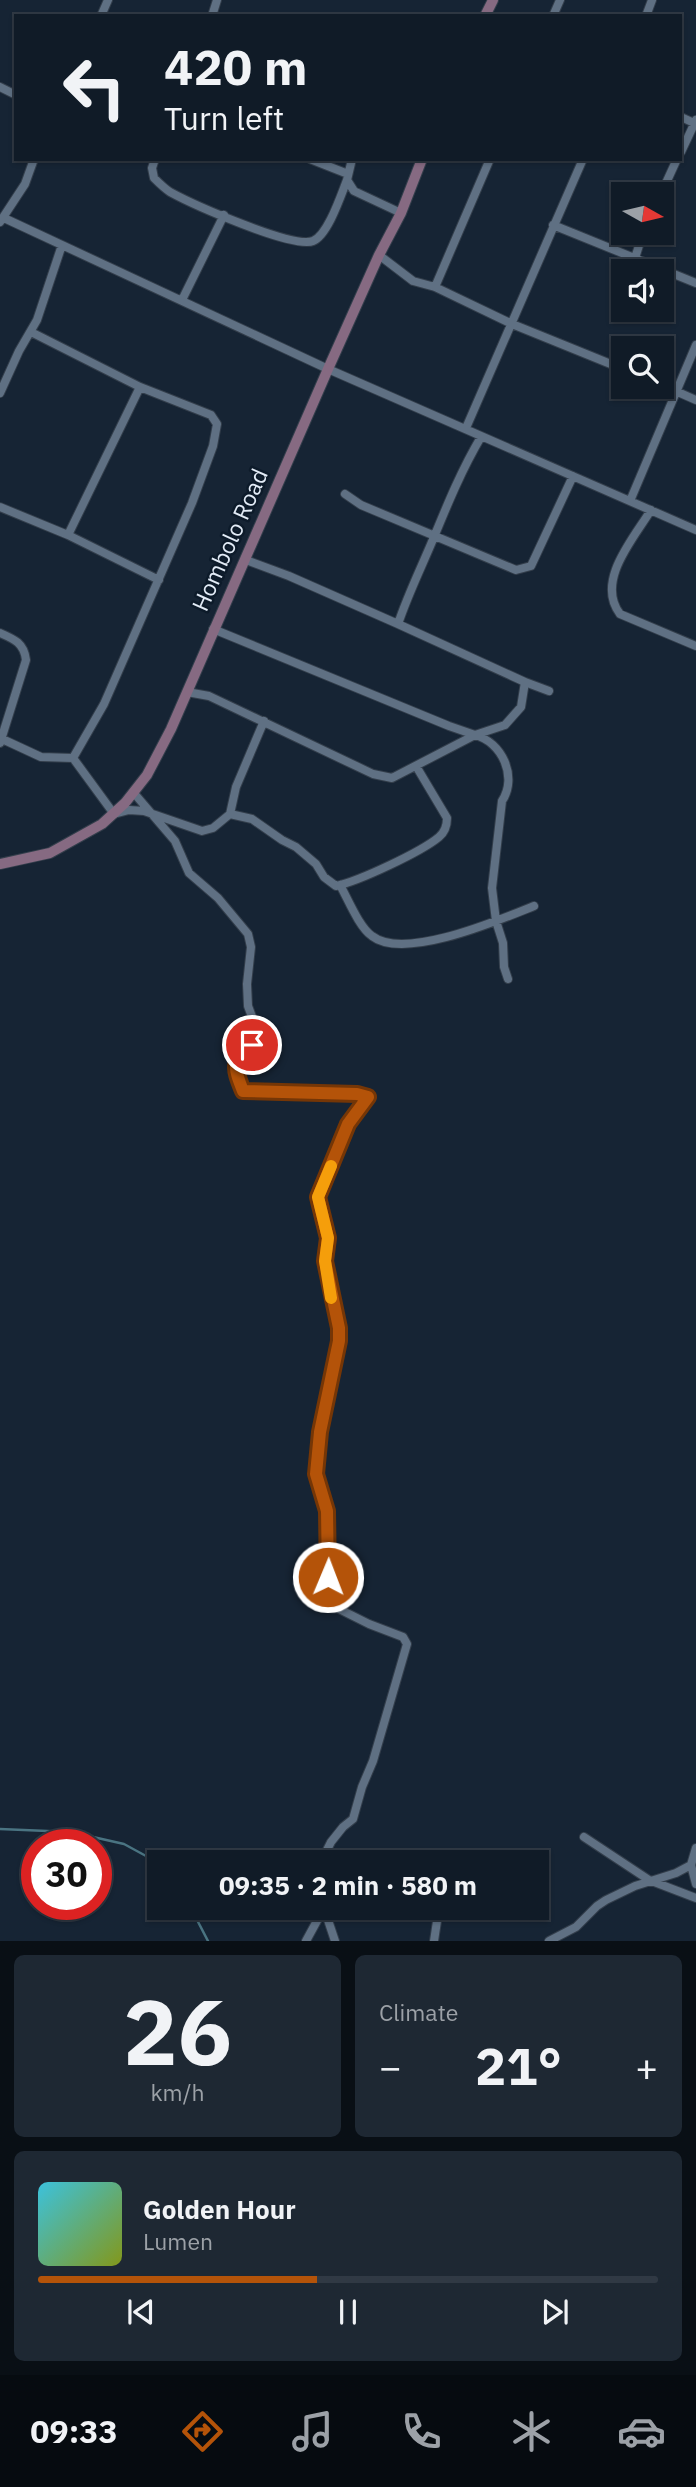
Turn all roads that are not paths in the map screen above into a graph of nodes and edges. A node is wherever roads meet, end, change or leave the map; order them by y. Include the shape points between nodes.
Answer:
1 (695, 122) edge
2 (682, 150) edge
3 (33, 161) edge
4 (154, 161) edge
5 (314, 161) edge
6 (351, 161) edge
7 (421, 161) edge
8 (489, 161) edge
9 (582, 161) edge
10 (676, 161) edge
11 (347, 177) junction
12 (666, 182) edge
13 (401, 213) junction
14 (224, 215) junction
15 (2, 220) edge
16 (553, 225) junction
17 (62, 245) junction
18 (639, 245) edge
19 (379, 255) junction
20 (635, 258) junction
21 (696, 283) edge
22 (435, 287) junction
23 (183, 300) junction
24 (512, 324) junction
25 (31, 332) junction
26 (696, 345) edge
27 (611, 364) edge
28 (328, 369) junction
29 (140, 387) junction
30 (674, 390) edge
31 (677, 391) junction
32 (0, 393) edge
33 (696, 400) edge
34 (466, 428) junction
35 (481, 438) junction
36 (573, 475) junction
37 (345, 494) dead end
38 (630, 501) junction
39 (0, 507) edge
40 (651, 510) junction
41 (696, 530) edge
42 (68, 535) junction
43 (435, 536) junction
44 (246, 560) junction
45 (159, 580) junction
46 (398, 624) junction
47 (213, 629) junction
48 (0, 633) edge
49 (696, 646) edge
50 (525, 682) junction
51 (549, 691) dead end
52 (187, 692) junction
53 (264, 721) junction
54 (475, 734) junction
55 (1, 740) edge
56 (72, 758) junction
57 (416, 766) junction
58 (133, 792) junction
59 (114, 814) junction
60 (230, 814) junction
61 (155, 815) junction
62 (0, 864) edge
63 (340, 885) junction
64 (534, 906) dead end
65 (496, 921) junction
66 (508, 979) dead end
67 (584, 1837) dead end
68 (696, 1848) edge
69 (327, 1850) edge
70 (691, 1865) junction
71 (649, 1880) junction
72 (695, 1880) edge
73 (696, 1898) edge
74 (317, 1920) edge
75 (328, 1920) edge
76 (437, 1920) edge
77 (306, 1941) edge
78 (335, 1941) edge
79 (434, 1941) edge
80 (549, 1941) edge

1 - 2 street
3 - 15 street
4 - 14 street via 154,177 161,185
5 - 11 street
6 - 11 street
7 - 13 street, Hombolo Road
8 - 22 street
9 - 16 street
10 - 12 street
11 - 13 street via 354,191
11 - 14 street via 328,225 313,242 292,242
13 - 19 street, Hombolo Road
14 - 23 street
15 - 17 street
16 - 20 street
16 - 24 street
17 - 23 street
17 - 25 street
18 - 20 street
19 - 22 street via 413,281
19 - 28 street, Hombolo Road
20 - 21 street
22 - 24 street
23 - 28 street
24 - 27 street
24 - 34 street
25 - 29 street
25 - 32 street
26 - 31 street
28 - 34 street
28 - 44 street, Hombolo Road
29 - 42 street
29 - 45 street via 211,415 217,424 209,458
30 - 31 street
31 - 33 street
31 - 38 street
34 - 35 street
35 - 36 street
35 - 43 street
36 - 38 street
36 - 43 street via 526,569 516,570
37 - 43 street via 360,505
38 - 40 street
39 - 42 street
40 - 41 street
40 - 49 street via 616,569 614,607 620,614
42 - 45 street
43 - 46 street
44 - 46 street
44 - 47 street, Hombolo Road
45 - 56 street via 104,704
46 - 50 street
47 - 52 street, Hombolo Road
47 - 54 street
48 - 55 street via 23,646 26,660
50 - 51 street
50 - 54 street via 521,706 505,725
52 - 53 street via 209,696
52 - 58 street, Hombolo Road via 147,775
53 - 57 street via 373,774 392,778
53 - 60 street via 236,787
54 - 57 street
54 - 65 street via 486,737 498,750 509,774 492,888
55 - 56 street via 41,757
56 - 59 street
57 - 63 street via 447,818 441,836
58 - 59 street, Hombolo Road
58 - 61 street
59 - 61 street via 129,810
59 - 62 street, Hombolo Road via 50,853
60 - 61 street via 202,831
60 - 63 street via 252,819 296,847 324,877
61 - 69 street via 175,841 190,873 248,934 248,1006 258,1039 238,1057 243,1091 368,1097 348,1124 318,1197 328,1238 325,1261 339,1341 316,1474 327,1511 330,1601 403,1637 407,1644 353,1819
63 - 65 street via 366,931 383,943 433,940
64 - 65 street
65 - 66 street
67 - 71 street
68 - 70 street
70 - 71 street
70 - 72 street
71 - 73 street
71 - 80 street via 606,1900 576,1927
74 - 77 street
75 - 78 street
76 - 79 street

